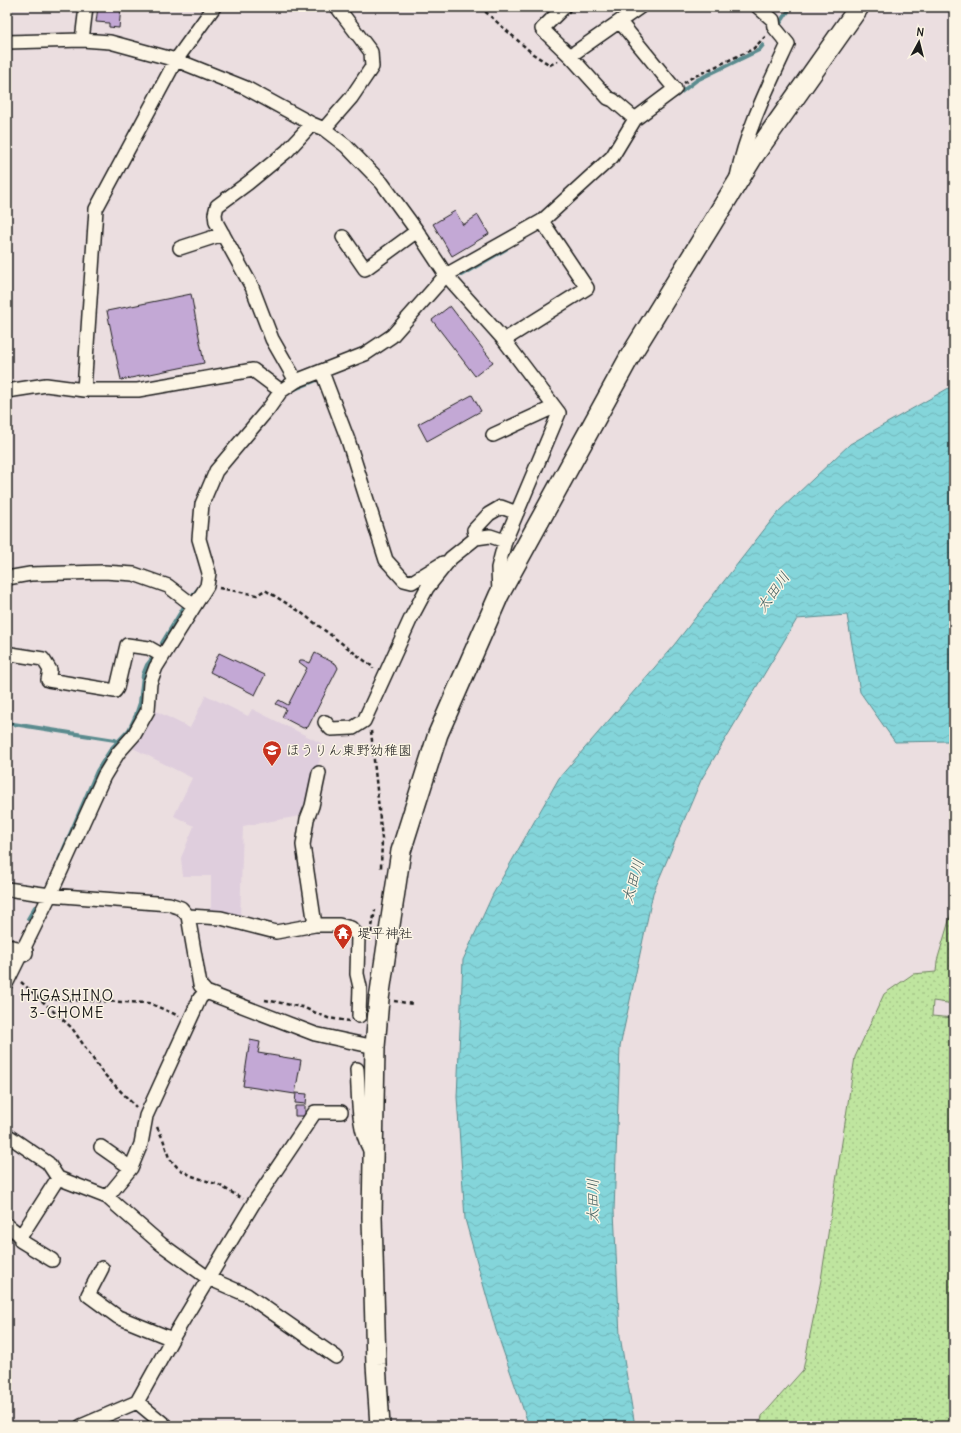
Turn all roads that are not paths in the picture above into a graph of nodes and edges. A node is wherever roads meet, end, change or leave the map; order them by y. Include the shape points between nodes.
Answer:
1 (86, 7) edge
2 (214, 7) edge
3 (564, 7) edge
4 (640, 7) edge
5 (758, 7) edge
6 (859, 7) edge
7 (341, 8) edge
8 (620, 22) junction
9 (82, 40) junction
10 (7, 42) edge
11 (570, 56) junction
12 (176, 60) junction
13 (635, 119) junction
14 (318, 127) junction
15 (735, 187) junction
16 (542, 221) junction
17 (417, 231) junction
18 (223, 234) junction
19 (343, 237) dead end
20 (180, 248) dead end
21 (446, 275) junction
22 (504, 340) junction
23 (322, 372) junction
24 (296, 381) junction
25 (84, 390) junction
26 (7, 391) edge
27 (281, 391) junction
28 (554, 407) junction
29 (493, 435) dead end
30 (517, 513) junction
31 (476, 538) junction
32 (505, 541) junction
33 (451, 558) junction
34 (7, 578) edge
35 (499, 595) junction
36 (194, 606) junction
37 (163, 656) junction
38 (7, 658) edge
39 (325, 722) dead end
40 (319, 773) dead end
41 (7, 888) edge
42 (50, 895) junction
43 (188, 916) junction
44 (315, 925) junction
45 (15, 951) edge
46 (364, 969) dead end
47 (9, 978) edge
48 (360, 987) junction
49 (206, 992) junction
50 (359, 1016) dead end
51 (375, 1047) junction
52 (357, 1069) dead end
53 (341, 1112) dead end
54 (7, 1135) edge
55 (101, 1146) dead end
56 (373, 1155) junction
57 (131, 1168) junction
58 (58, 1178) junction
59 (107, 1197) junction
60 (7, 1225) edge
61 (21, 1236) junction
62 (52, 1260) dead end
63 (102, 1268) dead end
64 (208, 1278) junction
65 (172, 1339) junction
66 (336, 1357) dead end
67 (137, 1402) junction
68 (81, 1426) edge
69 (166, 1426) edge
70 (380, 1426) edge

1 - 9 street
2 - 12 street
3 - 11 street via 542,29
4 - 8 street
5 - 15 street via 774,20 774,27 788,44 764,96 741,156
6 - 15 street via 753,157
7 - 14 street via 371,52 372,67 351,98
8 - 11 street
8 - 13 street via 675,89
9 - 10 street
9 - 12 street via 110,42
11 - 13 street via 608,98
12 - 14 street via 246,88
12 - 25 street via 96,209
13 - 16 street via 612,157
14 - 17 street via 346,146 382,183
14 - 18 street via 217,206 216,222
15 - 35 street via 629,358
16 - 21 street
16 - 22 street via 587,288
17 - 19 street via 365,269
17 - 21 street
18 - 20 street
18 - 24 street via 252,287 272,340
21 - 22 street
21 - 23 street via 392,336 365,354
22 - 28 street
23 - 24 street
23 - 33 street via 348,440 386,560 404,580 412,582
24 - 27 street
25 - 26 street via 46,385
25 - 27 street via 138,390 253,370
27 - 36 street via 216,471 202,504 199,538 209,573 207,586
28 - 29 street
28 - 30 street via 559,413
30 - 31 street via 501,507 489,514 474,530
30 - 32 street
31 - 32 street via 490,536
31 - 33 street
32 - 35 street via 498,568
33 - 39 street via 427,588 364,721 353,728 331,729
34 - 36 street via 30,574 134,574 168,586
35 - 51 street via 438,734 401,851 379,999
36 - 37 street
37 - 38 street via 149,648 127,645 117,688 114,691 48,680 50,670 43,659 11,654
37 - 42 street via 150,683 148,710 134,735 118,753 104,776
40 - 44 street via 303,845
41 - 42 street
42 - 43 street via 169,904 181,908
42 - 45 street
43 - 44 street via 221,918 276,932
43 - 49 street via 200,984
44 - 48 street via 351,928 358,936 357,974
45 - 47 street
46 - 48 street
48 - 50 street
49 - 51 street via 315,1034
49 - 57 street via 200,998 146,1116 141,1144
51 - 56 street
52 - 56 street via 361,1122
53 - 64 street via 315,1112 253,1204
54 - 58 street via 48,1164
55 - 57 street
56 - 70 street via 372,1217
57 - 59 street
58 - 59 street
58 - 61 street
59 - 64 street via 161,1244
60 - 61 street
61 - 62 street via 21,1241
63 - 65 street via 88,1295 118,1318
64 - 65 street
64 - 66 street via 247,1295
65 - 67 street
67 - 68 street
67 - 69 street

